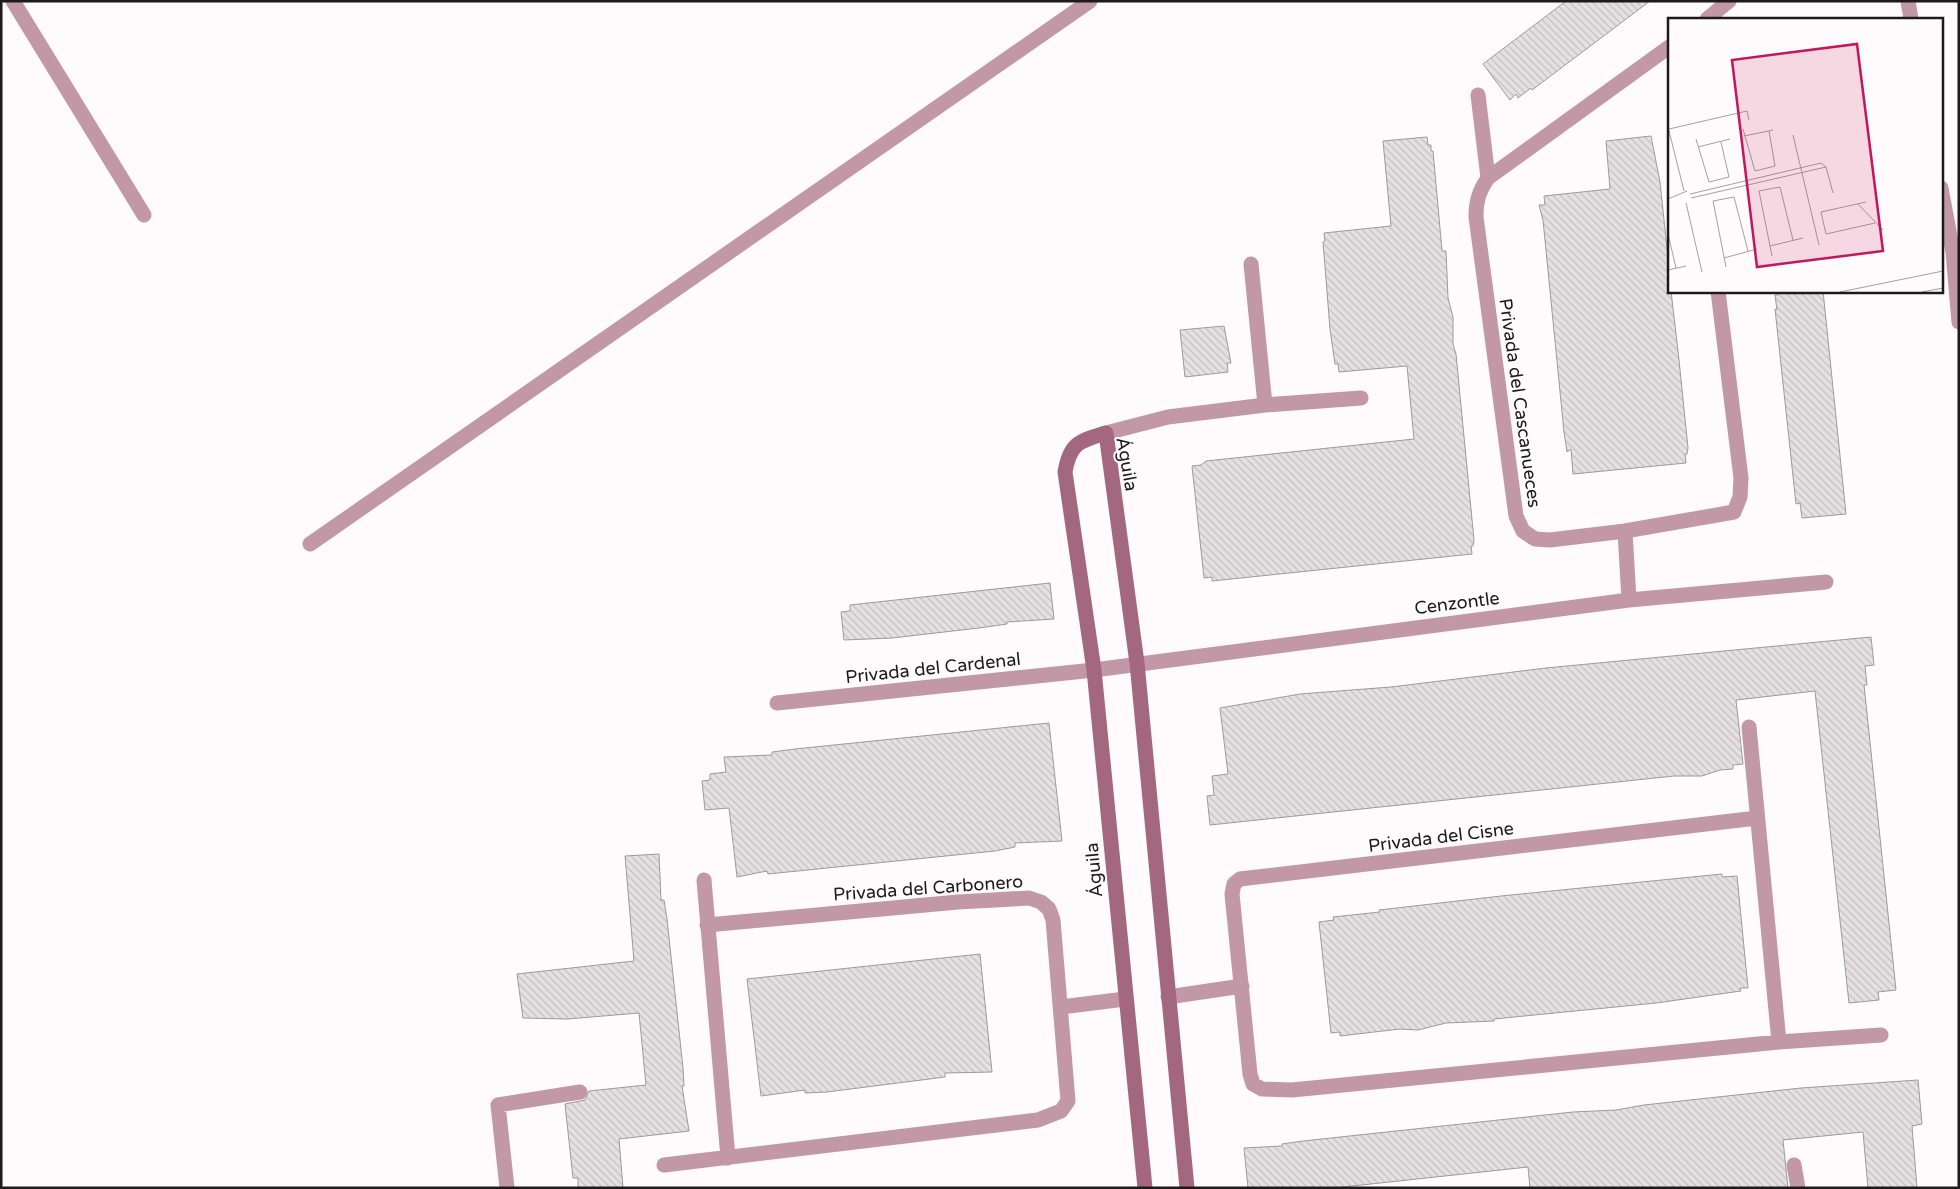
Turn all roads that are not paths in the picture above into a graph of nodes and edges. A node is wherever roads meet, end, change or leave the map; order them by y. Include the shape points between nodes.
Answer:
1 (13, 1) edge
2 (1090, 1) edge
3 (1729, 1) edge
4 (1908, 1) edge
5 (1707, 18) edge
6 (1911, 18) edge
7 (1668, 49) edge
8 (1478, 95) dead end
9 (1488, 178) junction
10 (1942, 193) edge
11 (144, 215) dead end
12 (1251, 264) dead end
13 (1718, 292) edge
14 (1959, 322) edge
15 (1362, 398) dead end
16 (1265, 405) junction
17 (1106, 433) junction
18 (1624, 531) junction
19 (310, 544) dead end
20 (1826, 582) dead end
21 (1629, 600) junction
22 (1137, 663) junction
23 (1094, 670) junction
24 (777, 703) dead end
25 (1749, 727) dead end
26 (1757, 818) junction
27 (704, 880) dead end
28 (707, 925) junction
29 (1242, 986) junction
30 (1168, 997) junction
31 (1125, 999) junction
32 (1061, 1008) junction
33 (1881, 1035) dead end
34 (1779, 1042) junction
35 (580, 1092) dead end
36 (728, 1158) junction
37 (1794, 1164) dead end
38 (664, 1165) dead end
39 (507, 1188) edge
40 (1145, 1188) edge
41 (1187, 1188) edge
42 (1798, 1188) edge

1 - 11 street
2 - 19 street
3 - 5 street
4 - 6 street
7 - 9 street, Privada del Cascanueces
8 - 9 street
9 - 18 street, Privada del Cascanueces via 1476,203 1476,217 1516,516 1523,531 1535,539
10 - 14 street via 1953,252
12 - 16 street
13 - 18 street, Privada del Cascanueces via 1741,478 1740,497 1734,512
15 - 16 street
16 - 17 street via 1168,417
17 - 22 street, Águila
17 - 23 street, Águila via 1080,442 1068,455 1065,472
18 - 21 street
20 - 21 street, Cenzontle
21 - 22 street, Cenzontle
22 - 23 street, Cenzontle
22 - 30 street, Águila
23 - 24 street, Privada del Cardenal
23 - 31 street, Águila
25 - 26 street
26 - 29 street, Privada del Cisne via 1240,879 1234,884 1232,894
26 - 34 street
27 - 28 street
28 - 32 street, Privada del Carbonero via 1029,898 1049,909 1053,920
28 - 36 street
29 - 30 street
29 - 34 street, Privada del Cisne via 1250,1074 1254,1084 1262,1089
30 - 41 street, Águila
31 - 32 street
31 - 40 street, Águila
32 - 36 street, Privada del Carbonero via 1068,1101 1051,1117 1008,1125
33 - 34 street, Privada del Cisne
35 - 39 street via 498,1105
36 - 38 street, Privada del Carbonero
37 - 42 street

